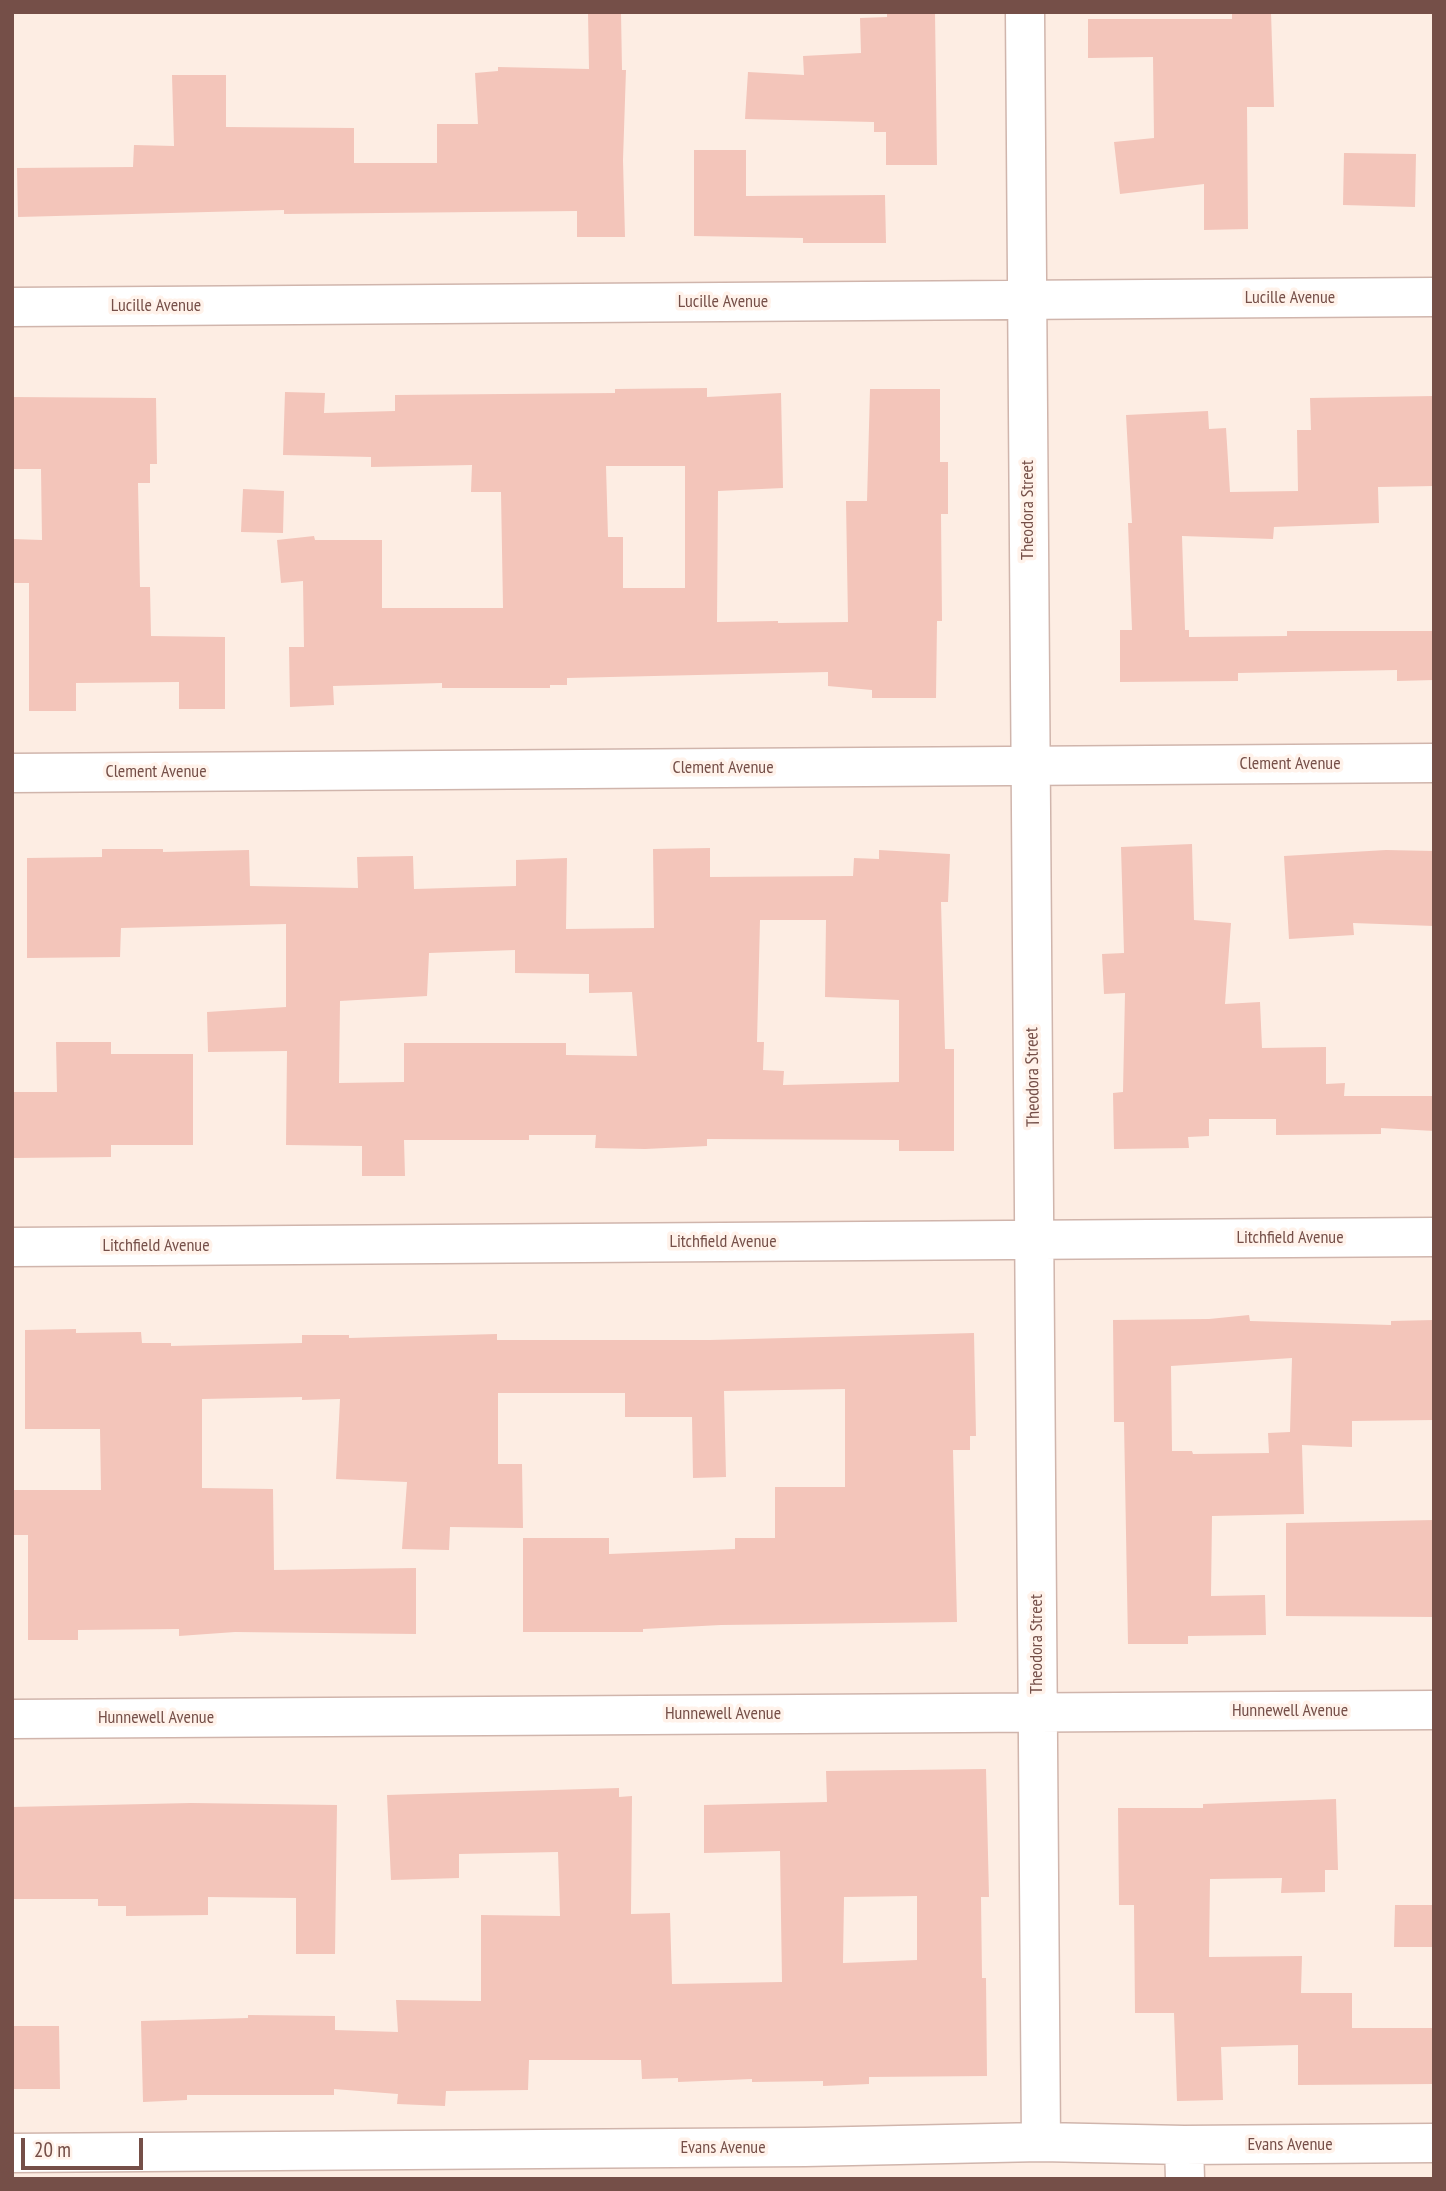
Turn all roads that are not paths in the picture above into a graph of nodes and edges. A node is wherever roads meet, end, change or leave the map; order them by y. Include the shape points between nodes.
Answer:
1 (1025, 12) edge
2 (1434, 297) edge
3 (1027, 300) junction
4 (12, 307) edge
5 (1434, 763) edge
6 (1030, 765) junction
7 (12, 773) edge
8 (1434, 1237) edge
9 (1034, 1239) junction
10 (12, 1247) edge
11 (1434, 1710) edge
12 (1038, 1712) junction
13 (12, 1719) edge
14 (1041, 2142) junction
15 (1434, 2143) edge
16 (37, 2162) edge
17 (1184, 2162) edge
18 (805, 2163) edge
19 (432, 2164) edge

1 - 3 street, Theodora Street
2 - 3 street, Lucille Avenue
3 - 4 street, Lucille Avenue
3 - 6 street, Theodora Street
5 - 6 street, Clement Avenue
6 - 7 street, Clement Avenue
6 - 9 street, Theodora Street
8 - 9 street, Litchfield Avenue
9 - 10 street, Litchfield Avenue
9 - 12 street, Theodora Street
11 - 12 street, Hunnewell Avenue
12 - 13 street, Hunnewell Avenue
12 - 14 street, Theodora Street
14 - 17 street, Evans Avenue
14 - 18 street, Evans Avenue
15 - 17 street, Evans Avenue
16 - 19 street, Evans Avenue
18 - 19 street, Evans Avenue

